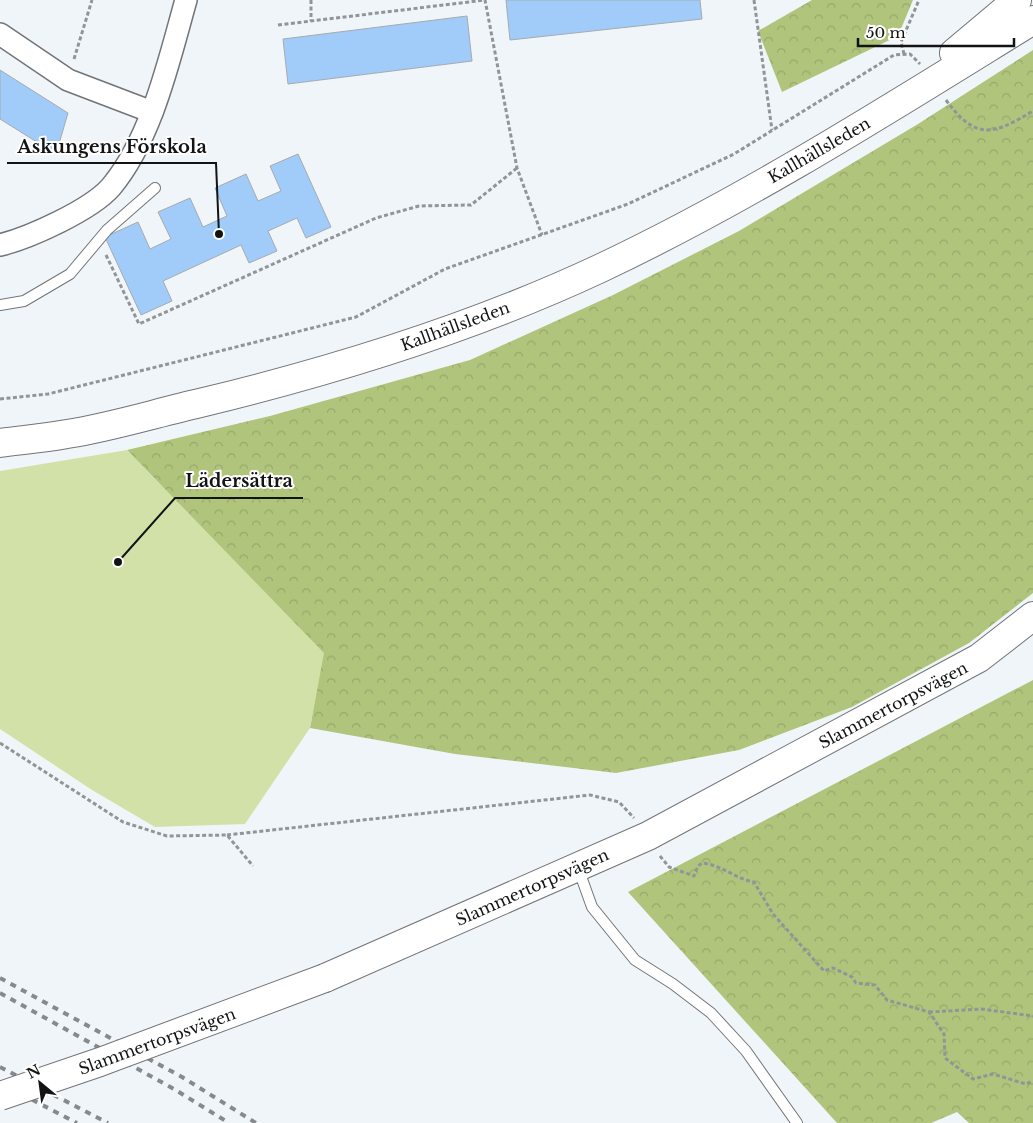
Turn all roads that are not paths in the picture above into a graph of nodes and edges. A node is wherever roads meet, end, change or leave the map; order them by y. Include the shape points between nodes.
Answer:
1 (186, 0) edge
2 (1017, 0) edge
3 (1033, 20) edge
4 (0, 34) edge
5 (152, 112) junction
6 (876, 117) junction
7 (156, 188) dead end
8 (0, 245) edge
9 (0, 305) edge
10 (0, 443) edge
11 (1033, 616) edge
12 (578, 867) junction
13 (0, 1096) edge
14 (797, 1123) edge

1 - 5 street
2 - 6 street, Kallhällsleden
3 - 6 street, Kallhällsleden
4 - 5 street via 68,80
5 - 8 street via 130,160 110,188 84,208 16,241
6 - 10 street, Kallhällsleden via 724,205 600,268 458,328 263,388 69,434
7 - 9 lane via 99,240 70,274 24,301
11 - 12 street, Slammertorpsvägen via 979,658 652,844
12 - 13 street, Slammertorpsvägen, bridge via 324,978
12 - 14 lane via 592,907 635,960 711,1013 746,1051

